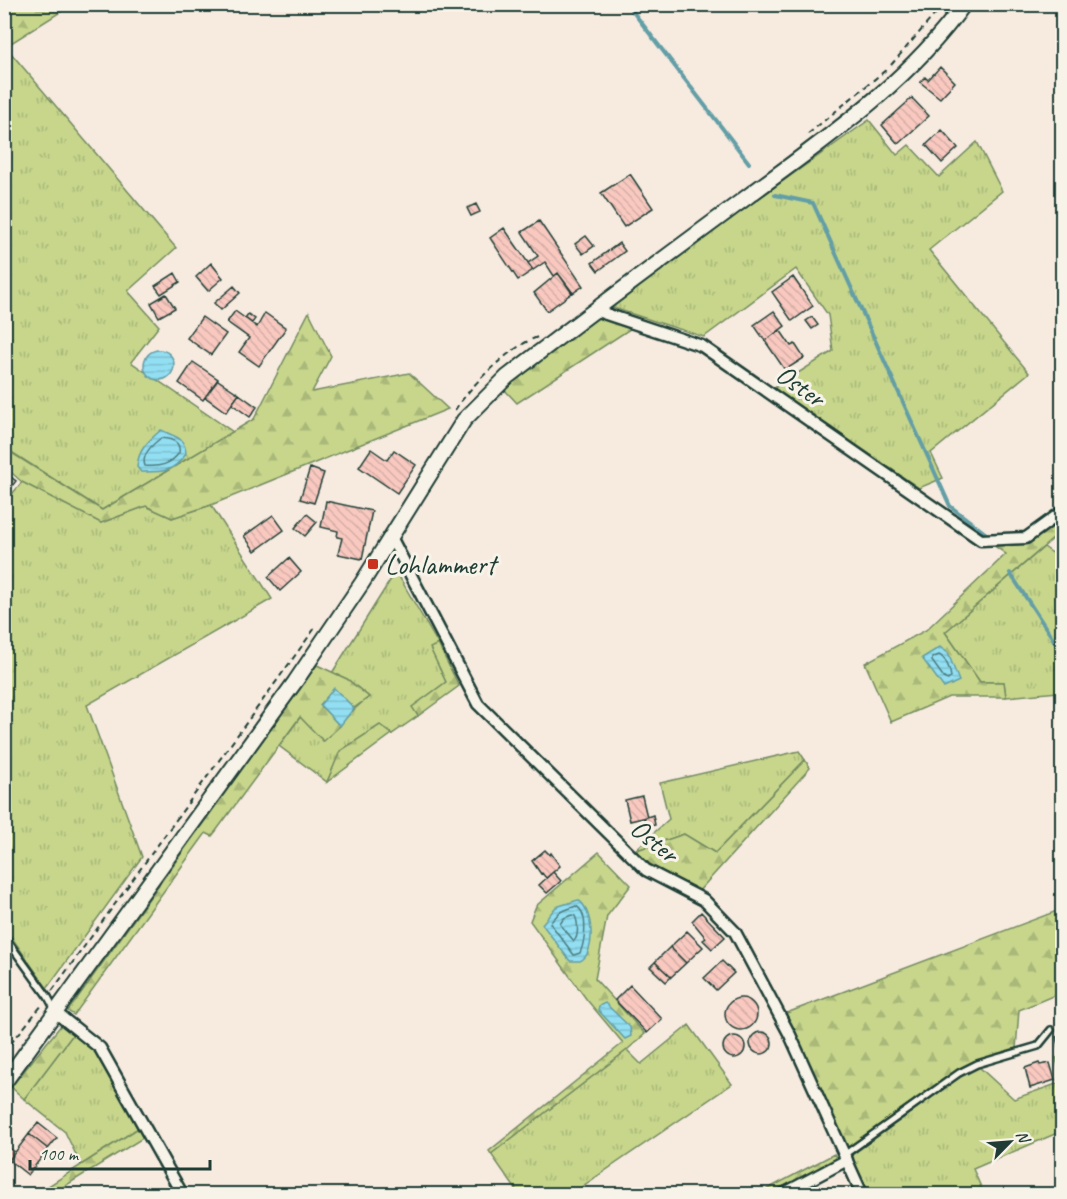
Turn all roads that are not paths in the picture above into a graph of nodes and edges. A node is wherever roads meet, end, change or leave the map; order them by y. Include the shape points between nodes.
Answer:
1 (964, 4) edge
2 (594, 310) junction
3 (1062, 512) edge
4 (391, 537) junction
5 (4, 936) edge
6 (55, 1012) junction
7 (1051, 1030) dead end
8 (4, 1083) edge
9 (846, 1157) junction
10 (182, 1194) edge
11 (783, 1194) edge
12 (862, 1194) edge

1 - 2 main road via 914,66 836,131
2 - 3 street, Oster via 702,346 981,540 1026,538
2 - 4 main road via 507,377 464,420
4 - 6 main road via 295,682
4 - 9 street, Oster via 478,704 646,870 704,900 735,932 790,1035
5 - 6 lane
6 - 8 main road
6 - 10 street via 100,1048
7 - 9 lane via 1038,1046 958,1073
9 - 11 street
9 - 12 street, Oster

